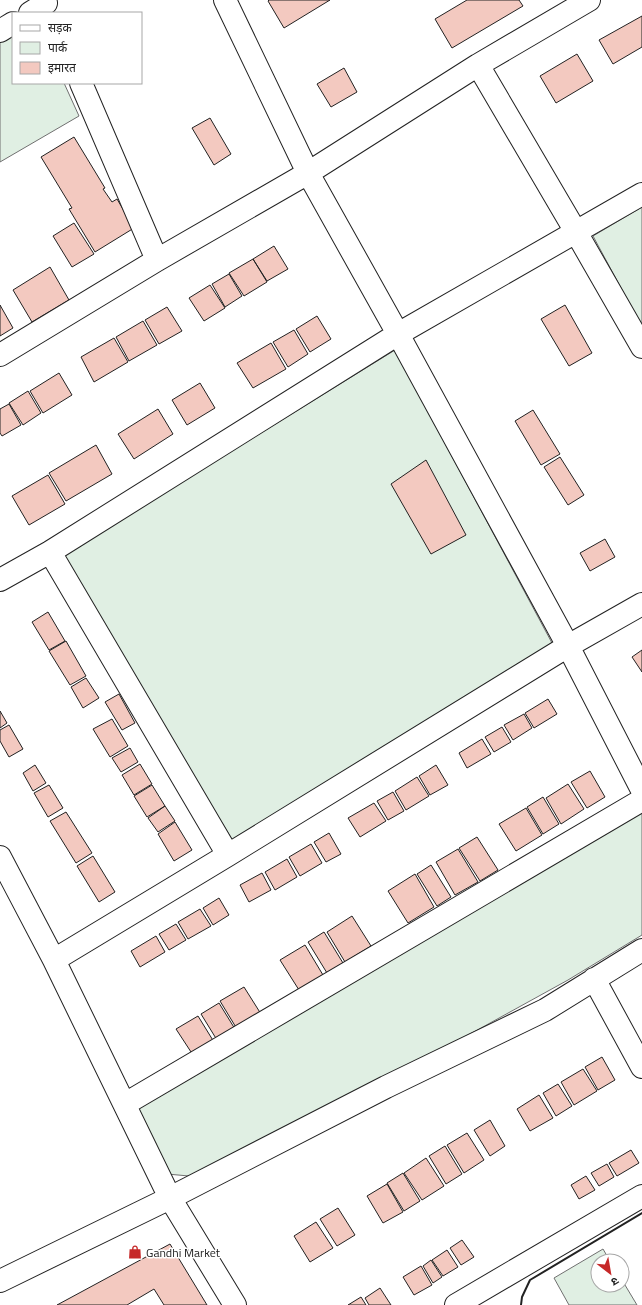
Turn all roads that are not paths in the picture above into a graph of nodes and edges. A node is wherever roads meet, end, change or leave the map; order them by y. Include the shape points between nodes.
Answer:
1 (224, 0) edge
2 (589, 0) edge
3 (12, 24) edge
4 (0, 31) edge
5 (478, 65) junction
6 (81, 84) edge
7 (308, 172) junction
8 (642, 194) edge
9 (576, 232) junction
10 (157, 260) junction
11 (398, 334) junction
12 (642, 347) edge
13 (0, 354) edge
14 (50, 552) junction
15 (0, 580) edge
16 (642, 604) edge
17 (568, 646) junction
18 (642, 790) edge
19 (642, 800) edge
20 (228, 855) junction
21 (0, 857) edge
22 (642, 950) edge
23 (54, 960) junction
24 (594, 979) junction
25 (642, 1067) edge
26 (124, 1104) junction
27 (642, 1196) edge
28 (170, 1198) junction
29 (0, 1281) edge
30 (470, 1302) edge
31 (235, 1305) edge

1 - 7 street
2 - 5 street
3 - 4 street
5 - 7 street
5 - 9 street
6 - 10 street
7 - 10 street
7 - 11 street
8 - 9 street
9 - 11 street
9 - 12 street
10 - 13 street
11 - 14 street
11 - 17 street
14 - 15 street
14 - 20 street
16 - 17 street
17 - 18 street
17 - 20 street
19 - 26 street
20 - 23 street
21 - 23 street
22 - 24 street
23 - 26 street
24 - 25 street
24 - 28 street via 545,1010 386,1087
26 - 28 street
27 - 30 street
28 - 29 street
28 - 31 street

